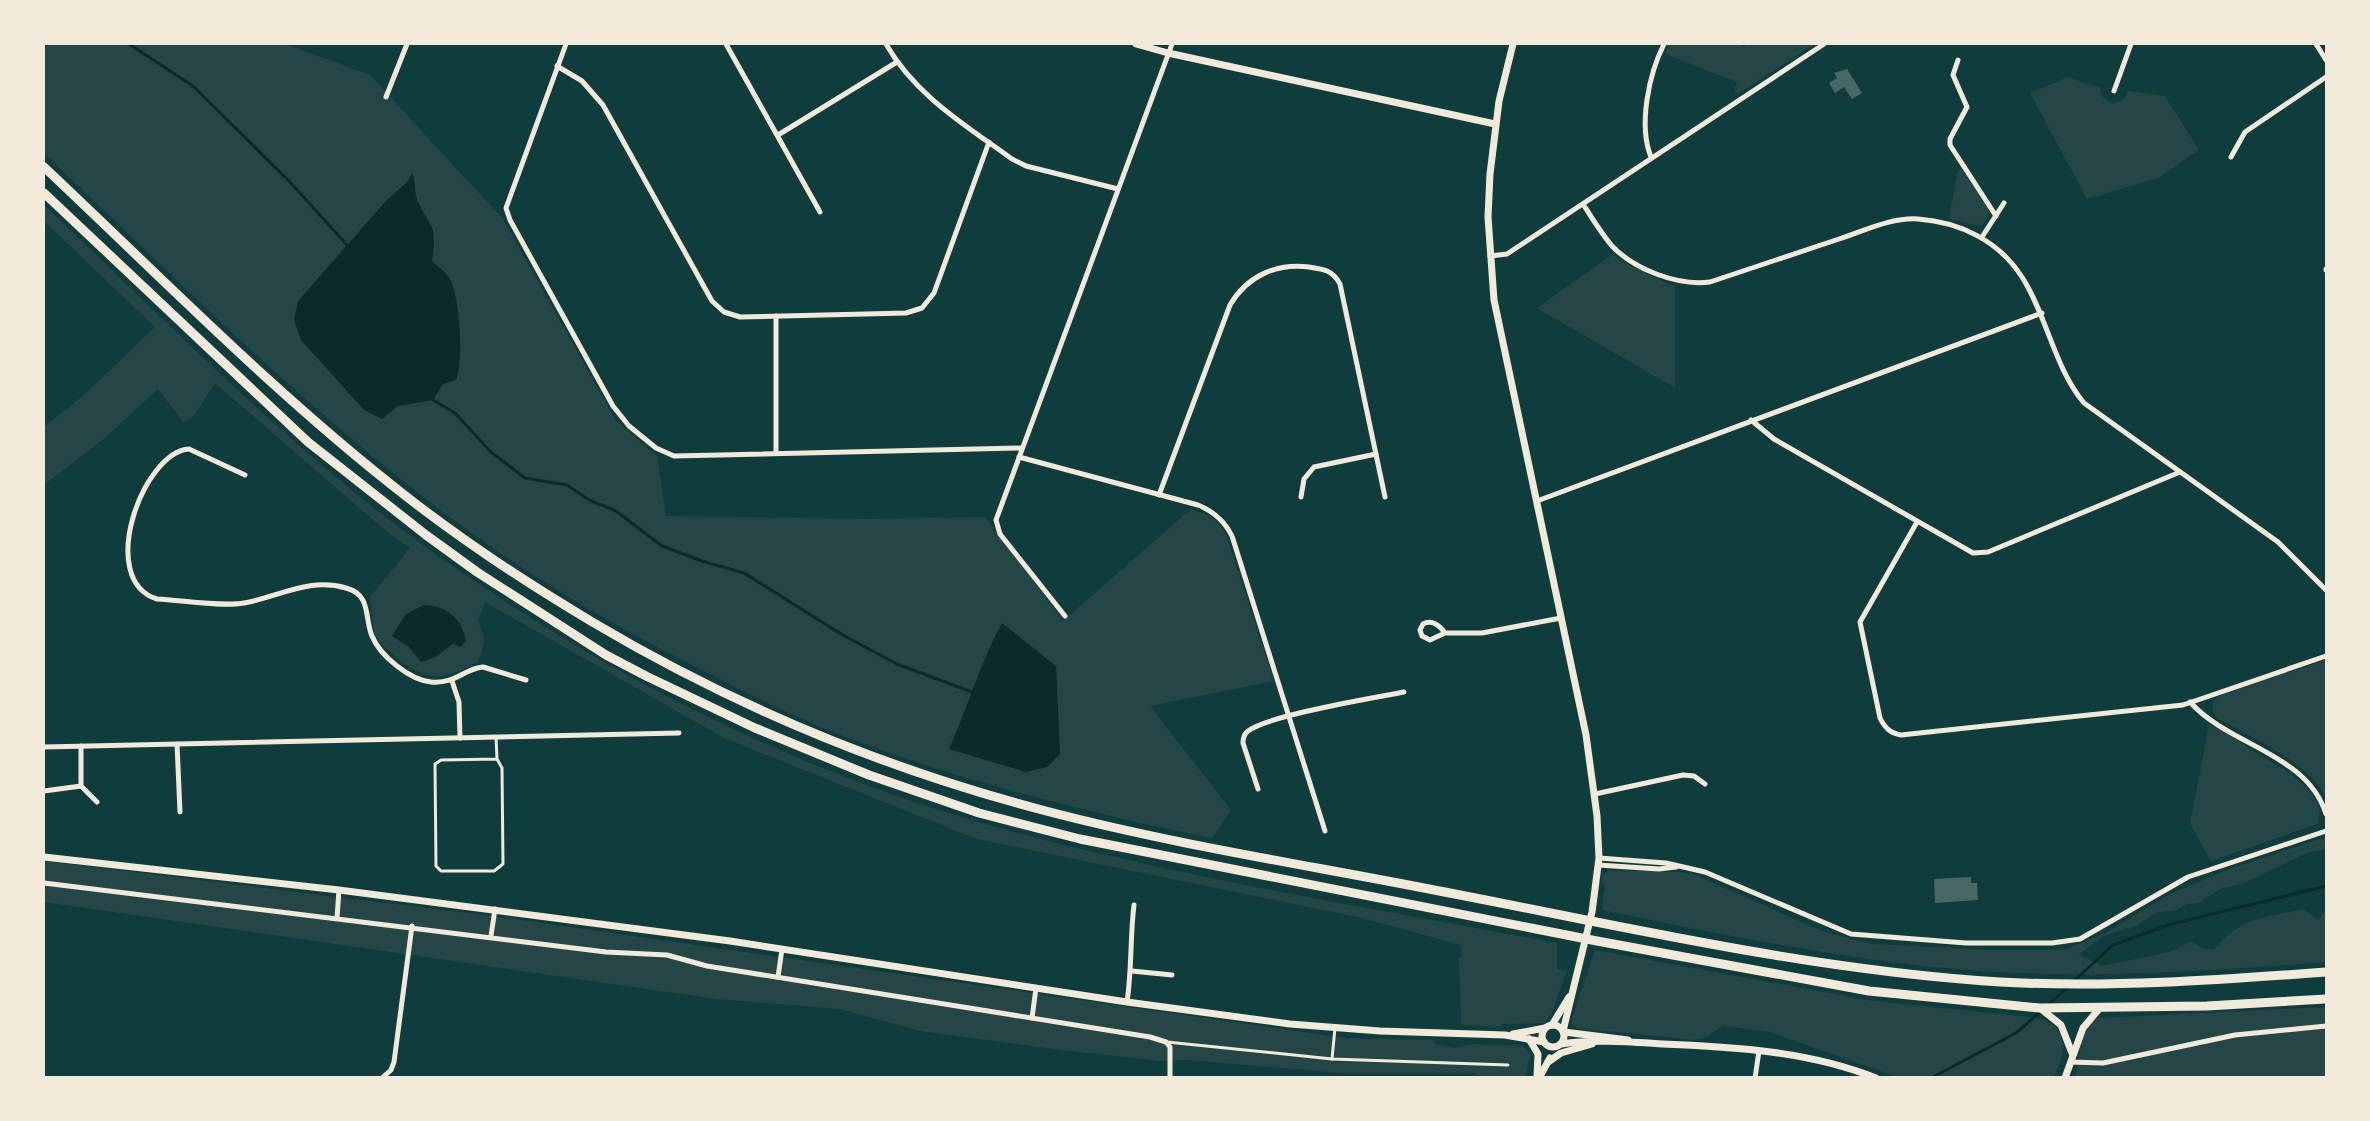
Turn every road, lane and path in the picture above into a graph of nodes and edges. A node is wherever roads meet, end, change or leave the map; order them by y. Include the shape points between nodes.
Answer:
1 (407, 44) edge
2 (566, 44) edge
3 (726, 44) edge
4 (886, 44) edge
5 (1136, 44) edge
6 (1172, 44) edge
7 (1513, 44) edge
8 (1664, 44) edge
9 (1824, 44) edge
10 (2131, 44) edge
11 (2316, 44) edge
12 (1168, 53) junction
13 (2326, 56) edge
14 (1958, 60) dead end
15 (897, 62) junction
16 (557, 66) junction
17 (2326, 77) edge
18 (2114, 91) dead end
19 (386, 97) dead end
20 (1495, 124) junction
21 (778, 135) junction
22 (989, 142) junction
23 (1651, 157) junction
24 (2231, 157) dead end
25 (44, 167) edge
26 (1118, 189) junction
27 (44, 193) edge
28 (2004, 203) dead end
29 (1583, 204) junction
30 (820, 212) dead end
31 (1996, 216) junction
32 (1982, 237) junction
33 (1490, 256) junction
34 (2042, 313) junction
35 (776, 316) junction
36 (1751, 420) junction
37 (1022, 448) junction
38 (776, 452) junction
39 (1376, 454) junction
40 (1018, 457) junction
41 (2180, 472) junction
42 (245, 475) dead end
43 (1159, 495) junction
44 (1301, 497) dead end
45 (1385, 497) dead end
46 (1537, 501) junction
47 (1917, 522) junction
48 (2326, 590) edge
49 (1065, 616) dead end
50 (1562, 618) junction
51 (1445, 633) junction
52 (2326, 656) edge
53 (526, 680) dead end
54 (452, 681) junction
55 (1404, 692) dead end
56 (2190, 702) junction
57 (1288, 717) junction
58 (679, 734) dead end
59 (496, 737) junction
60 (460, 738) junction
61 (177, 744) junction
62 (81, 746) junction
63 (44, 747) edge
64 (497, 759) junction
65 (1705, 784) dead end
66 (81, 786) junction
67 (1257, 789) dead end
68 (44, 791) edge
69 (1595, 794) junction
70 (97, 802) dead end
71 (180, 812) dead end
72 (2326, 814) edge
73 (1325, 831) dead end
74 (2326, 831) edge
75 (44, 857) edge
76 (1598, 861) junction
77 (44, 883) edge
78 (339, 890) junction
79 (1134, 904) dead end
80 (495, 909) junction
81 (338, 918) junction
82 (412, 926) junction
83 (491, 936) junction
84 (782, 949) junction
85 (1132, 971) junction
86 (2326, 972) edge
87 (1172, 975) dead end
88 (778, 977) junction
89 (1036, 988) junction
90 (1571, 993) junction
91 (2326, 999) edge
92 (1127, 1002) junction
93 (2040, 1008) junction
94 (2099, 1009) junction
95 (1032, 1018) junction
96 (2326, 1026) edge
97 (1548, 1027) junction
98 (1335, 1028) junction
99 (1564, 1031) junction
100 (1505, 1035) junction
101 (1528, 1039) junction
102 (1166, 1042) junction
103 (1636, 1042) junction
104 (1544, 1043) junction
105 (1612, 1043) junction
106 (1560, 1045) junction
107 (1759, 1051) junction
108 (2072, 1053) junction
109 (1332, 1059) junction
110 (1548, 1062) junction
111 (2070, 1062) junction
112 (1508, 1065) dead end
113 (389, 1073) junction
114 (382, 1077) edge
115 (395, 1077) edge
116 (1170, 1077) edge
117 (1538, 1077) edge
118 (1755, 1077) edge
119 (1876, 1077) edge
120 (2065, 1077) edge

1 - 19 street
2 - 16 street
3 - 21 street
4 - 15 street
5 - 12 street
6 - 12 street
7 - 20 street
8 - 23 street via 1648,86 1647,140
9 - 23 street
10 - 18 street
11 - 13 street
12 - 20 street
12 - 26 street
14 - 31 street via 1953,75 1967,106 1950,145
15 - 21 street
15 - 22 street via 934,102
16 - 35 street via 582,81 603,105 717,308 740,317
16 - 38 street via 506,208 608,398 629,426 666,454
17 - 24 street via 2246,132
20 - 33 street via 1488,206
21 - 30 street
22 - 26 street via 1026,166
22 - 35 street via 927,304 906,313
23 - 29 street
25 - 86 main road via 312,419 458,535 597,625 705,683 884,760 968,789 1070,817 1840,966 2003,982 2081,984
26 - 37 street
27 - 93 main road via 308,442 435,541 606,654 680,694 832,761 980,813 1207,866 1833,985
28 - 31 street
29 - 32 street via 1623,255 1671,279 1696,284 1904,220 1940,223
29 - 33 street via 1507,254
31 - 32 street
32 - 34 street via 2009,260
33 - 46 street via 1494,300
34 - 36 street
34 - 41 street via 2067,379 2084,403
35 - 38 street
36 - 46 street
36 - 47 street via 1774,439
37 - 38 street
37 - 40 street
39 - 43 street via 1340,284 1333,274 1322,269 1278,267 1245,286 1230,304
39 - 44 street via 1314,467 1304,479
39 - 45 street
40 - 43 street
40 - 49 street via 996,525
41 - 47 street via 1988,552 1973,553
41 - 48 street via 2278,542
42 - 54 street via 189,449 176,453 152,477 128,539 130,575 145,593 157,599 240,603 301,586 345,587 365,602 372,638 403,671 425,681
43 - 57 street via 1206,508 1229,529
46 - 50 street
47 - 56 street via 1860,622 1880,718 1893,733 1993,726
50 - 51 street via 1482,633
50 - 69 street
51 - 51 street via 1430,622 1420,630 1427,640
52 - 56 street
53 - 54 street via 483,667
54 - 60 street via 459,702
55 - 57 street
56 - 72 street via 2206,717 2306,779 2322,800
57 - 67 street via 1250,729 1244,737
57 - 73 street
58 - 59 street
59 - 60 street
59 - 64 lane
60 - 61 street
61 - 62 street
61 - 71 street
62 - 63 street
62 - 66 street
64 - 64 lane via 502,768 503,864 494,871 441,872 436,864 435,764 441,760
65 - 69 street via 1694,776 1683,776
66 - 68 street
66 - 70 street
69 - 76 street
74 - 76 street via 2188,877 2092,933 2068,942 1966,943 1851,934 1705,872 1666,862
75 - 78 street
76 - 90 street via 1592,912
77 - 81 street
78 - 80 street
78 - 81 street
79 - 85 street via 1130,934
80 - 83 street
80 - 84 street
81 - 82 street
82 - 83 street
82 - 113 street via 394,1062
83 - 88 street via 606,952 667,955 707,966
84 - 88 street
84 - 89 street
85 - 87 street
85 - 92 street
88 - 95 street
89 - 92 street
89 - 95 street
90 - 97 street
90 - 99 street
91 - 94 main road
92 - 98 street
93 - 94 main road
93 - 108 street via 2061,1025
94 - 108 street via 2083,1028
95 - 102 street via 1150,1036
96 - 111 street via 2235,1035 2103,1063
97 - 99 street
97 - 100 street
97 - 104 street
98 - 100 street
98 - 109 lane
99 - 103 street
99 - 106 street
100 - 101 street
101 - 104 street
101 - 117 street via 1538,1054
102 - 109 lane
102 - 116 street via 1172,1055
103 - 105 street
103 - 107 street
104 - 106 street via 1551,1047
104 - 117 street
105 - 106 street
105 - 110 street via 1573,1049
106 - 110 street
107 - 118 street
107 - 119 street via 1815,1059
108 - 111 street
109 - 112 lane
110 - 117 street
111 - 120 street
113 - 114 street
113 - 115 street

